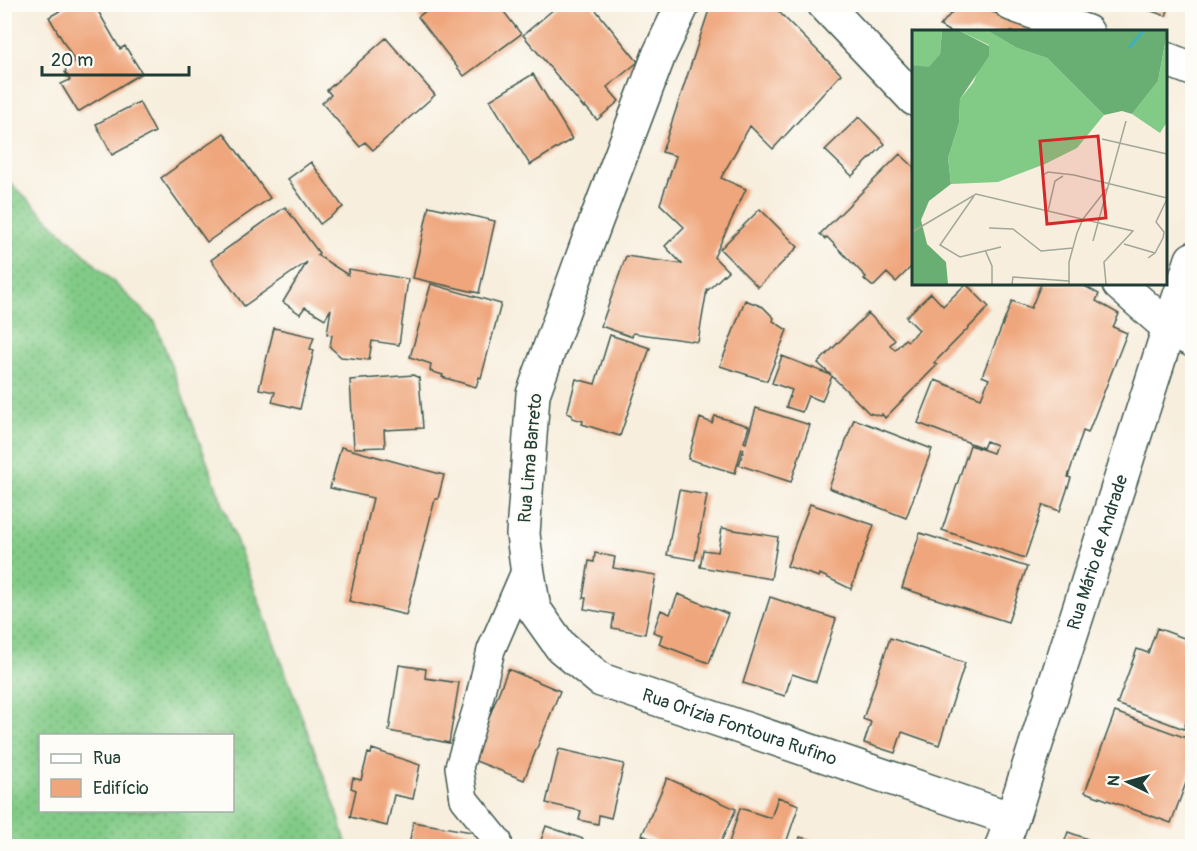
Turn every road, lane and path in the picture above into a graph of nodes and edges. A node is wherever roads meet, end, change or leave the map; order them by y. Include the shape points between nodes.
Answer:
1 (683, 4) edge
2 (824, 4) edge
3 (1011, 4) edge
4 (1082, 30) edge
5 (1167, 59) edge
6 (1192, 69) edge
7 (912, 97) edge
8 (1192, 259) edge
9 (1120, 285) edge
10 (1181, 334) edge
11 (527, 567) junction
12 (1007, 833) edge
13 (498, 842) dead end

1 - 11 street, Rua Lima Barreto via 659,55 533,394 523,534
2 - 7 street
3 - 4 street
5 - 6 street
8 - 10 street, Rua Mário de Andrade
9 - 10 street
10 - 12 street, Rua Mário de Andrade
11 - 12 street, Rua Orízia Fontoura Rufino via 534,609 561,647 601,680
11 - 13 lane via 491,650 459,766 464,799

